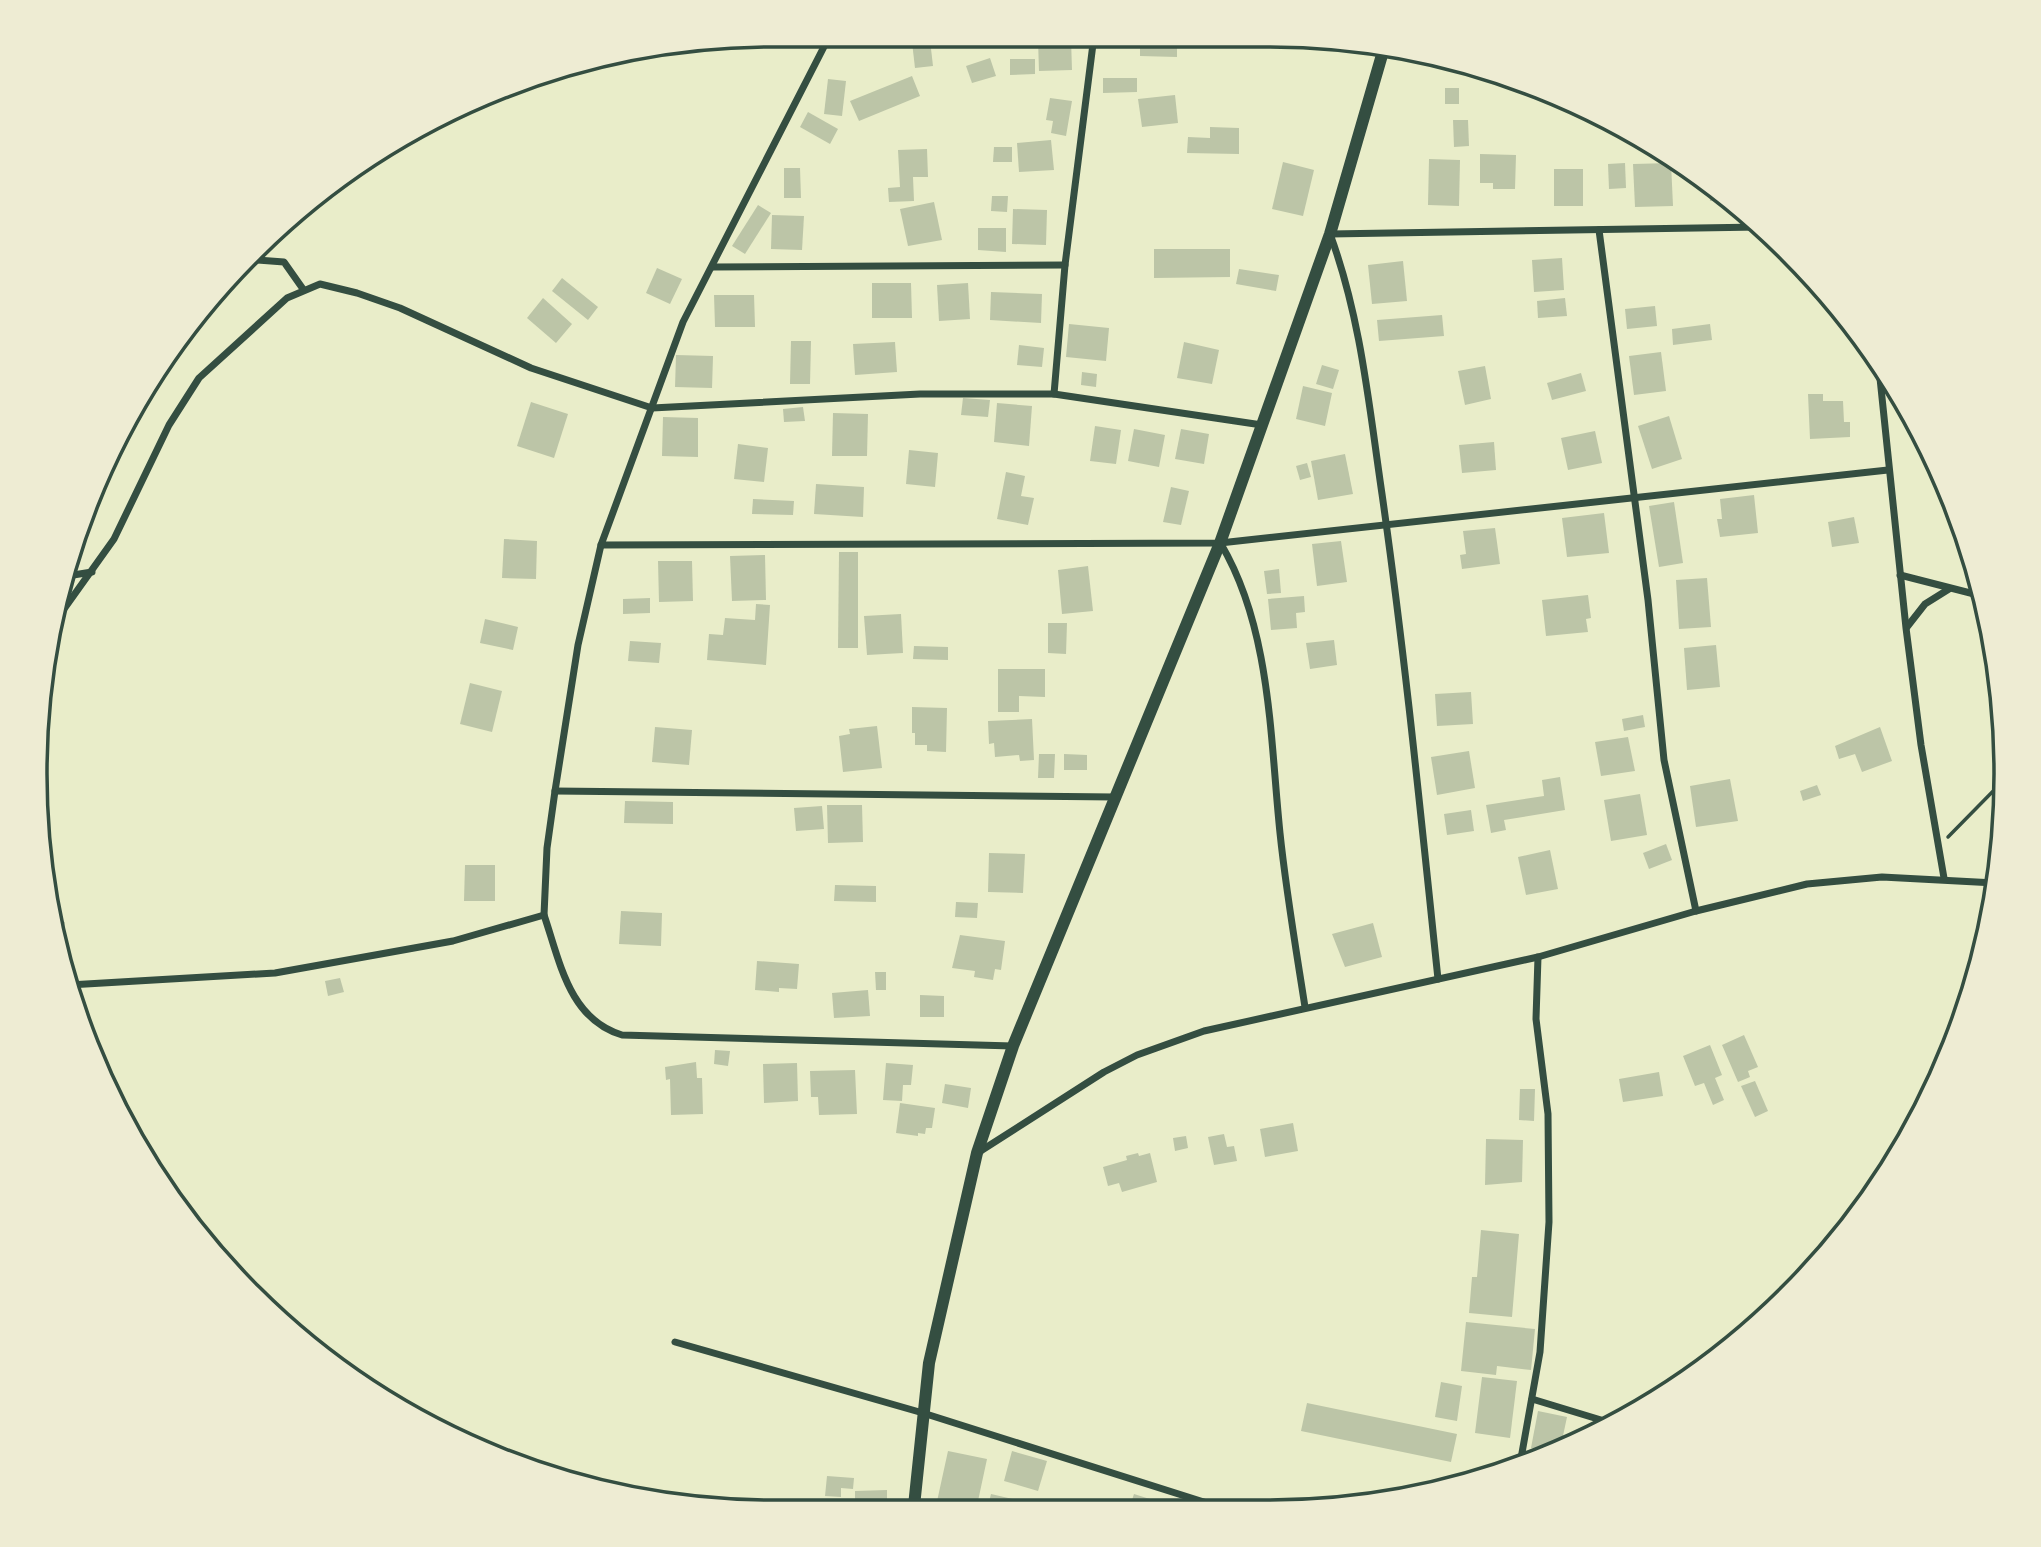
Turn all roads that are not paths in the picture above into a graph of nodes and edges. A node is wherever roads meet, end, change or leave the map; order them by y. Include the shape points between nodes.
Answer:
1 (824, 47) edge
2 (1093, 47) edge
3 (1382, 56) edge
4 (1746, 227) edge
5 (1599, 230) junction
6 (1330, 234) junction
7 (260, 260) edge
8 (1065, 265) junction
9 (713, 267) junction
10 (303, 289) junction
11 (1880, 385) edge
12 (1054, 394) junction
13 (652, 408) junction
14 (1262, 425) junction
15 (1888, 470) junction
16 (1634, 498) junction
17 (1386, 525) junction
18 (1220, 543) junction
19 (601, 545) junction
20 (93, 572) junction
21 (75, 575) edge
22 (1900, 575) junction
23 (1950, 589) junction
24 (1971, 594) edge
25 (67, 607) edge
26 (1906, 628) junction
27 (555, 792) junction
28 (1116, 797) junction
29 (1944, 878) junction
30 (1986, 882) edge
31 (1696, 911) junction
32 (544, 915) junction
33 (1538, 957) junction
34 (1438, 979) junction
35 (79, 984) edge
36 (1305, 1007) junction
37 (1013, 1046) junction
38 (977, 1153) junction
39 (675, 1342) dead end
40 (1532, 1399) junction
41 (923, 1412) junction
42 (1599, 1419) edge
43 (1522, 1453) edge
44 (915, 1500) edge
45 (1198, 1500) edge

1 - 9 street
2 - 8 street
3 - 6 street
4 - 5 street
5 - 6 street
5 - 16 street
6 - 14 street
6 - 17 street via 1358,330
7 - 10 street via 285,262
8 - 9 street
8 - 12 street
9 - 13 street via 683,322
10 - 13 street via 320,284 357,293 531,368
10 - 20 street via 228,350 183,400
11 - 15 street
12 - 13 street via 920,394
12 - 14 street
13 - 19 street
14 - 18 street
15 - 16 street
15 - 22 street
16 - 17 street
16 - 31 street via 1664,760
17 - 18 street
17 - 34 street
18 - 19 street
18 - 28 street
18 - 36 street via 1235,568 1253,622
19 - 27 street via 578,645
20 - 21 street
20 - 25 street
22 - 23 street
22 - 26 street
23 - 24 street
23 - 26 street via 1925,604
26 - 29 street
27 - 28 street
27 - 32 street
28 - 37 street
29 - 30 street
29 - 31 street via 1832,880
31 - 33 street
32 - 35 street via 453,941 275,973
32 - 37 street via 582,1012 595,1024 622,1035
33 - 34 street
33 - 40 street via 1536,1018 1548,1114 1549,1222
34 - 36 street
36 - 38 street via 1204,1031 1137,1055
37 - 38 street
38 - 41 street via 937,1321
39 - 41 street
40 - 42 street
40 - 43 street
41 - 44 street
41 - 45 street

